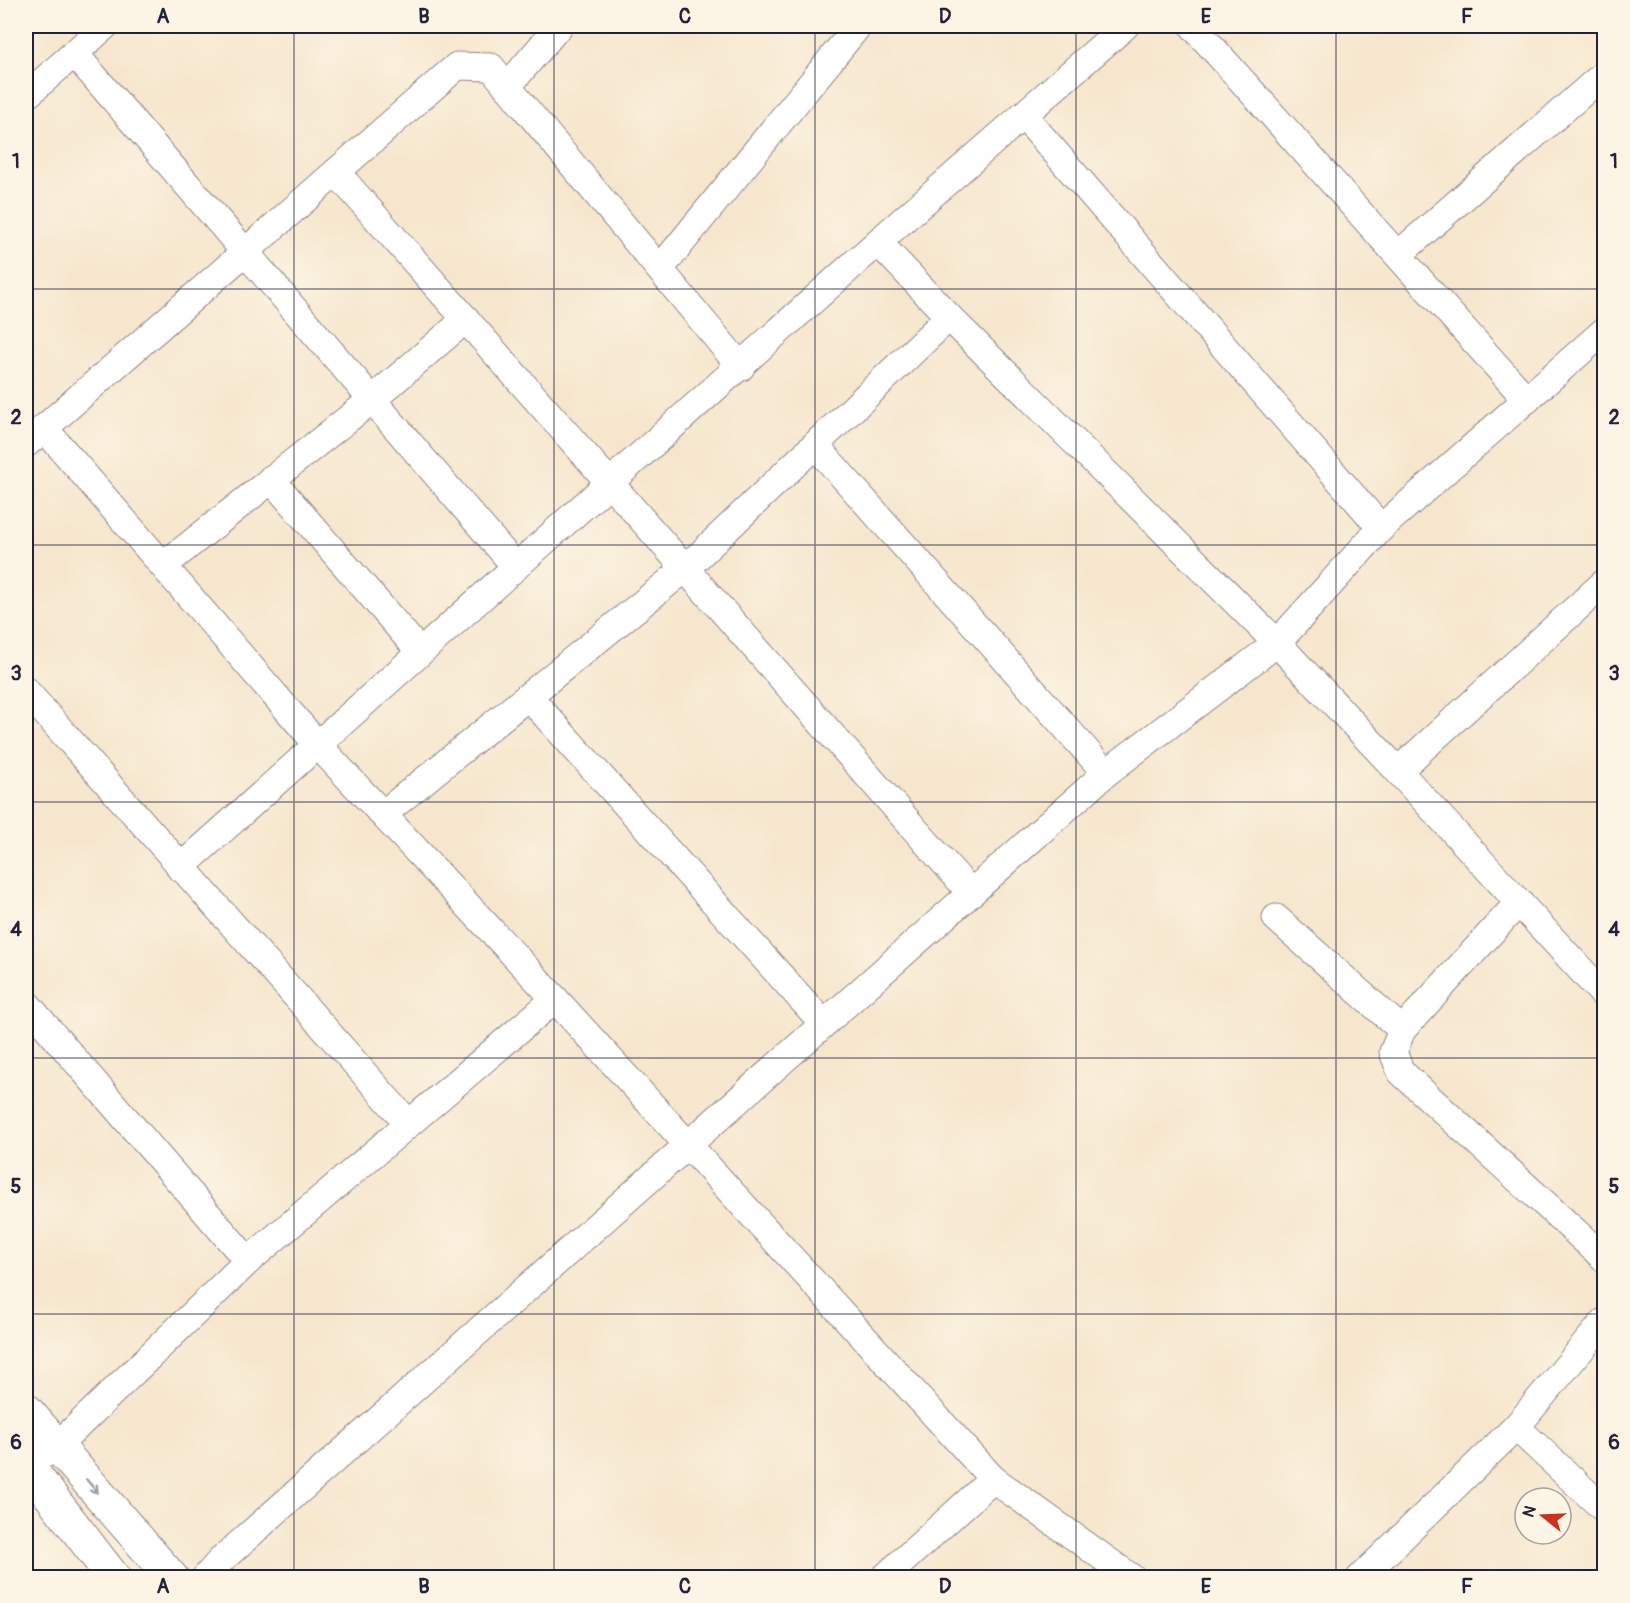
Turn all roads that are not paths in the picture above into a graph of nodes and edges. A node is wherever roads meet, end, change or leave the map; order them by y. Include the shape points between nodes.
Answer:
1 (105, 26) edge
2 (559, 26) edge
3 (858, 26) edge
4 (1125, 26) edge
5 (1193, 26) edge
6 (74, 53) junction
7 (1605, 74) edge
8 (507, 87) junction
9 (26, 96) edge
10 (1023, 115) junction
11 (336, 172) junction
12 (878, 242) junction
13 (246, 251) junction
14 (1398, 255) junction
15 (660, 269) junction
16 (949, 317) junction
17 (466, 319) junction
18 (1605, 331) edge
19 (741, 367) junction
20 (373, 399) junction
21 (1527, 400) junction
22 (35, 436) edge
23 (815, 445) junction
24 (271, 479) junction
25 (609, 483) junction
26 (1381, 528) junction
27 (164, 565) junction
28 (516, 566) junction
29 (686, 568) junction
30 (1605, 583) edge
31 (1277, 643) junction
32 (420, 652) junction
33 (26, 692) edge
34 (528, 696) junction
35 (317, 744) junction
36 (1398, 771) junction
37 (1106, 773) junction
38 (383, 814) junction
39 (180, 868) junction
40 (971, 893) junction
41 (1519, 902) junction
42 (1276, 918) dead end
43 (1605, 995) edge
44 (555, 999) junction
45 (26, 1003) edge
46 (823, 1023) junction
47 (1402, 1030) junction
48 (408, 1123) junction
49 (686, 1144) junction
50 (1605, 1258) edge
51 (248, 1261) junction
52 (1605, 1322) edge
53 (26, 1410) edge
54 (1516, 1427) junction
55 (57, 1446) junction
56 (26, 1465) edge
57 (993, 1479) junction
58 (1605, 1509) edge
59 (114, 1578) edge
60 (172, 1578) edge
61 (205, 1578) edge
62 (884, 1578) edge
63 (1132, 1578) edge
64 (1359, 1578) edge

1 - 6 street
2 - 8 street
3 - 15 street
4 - 10 street
5 - 14 street
6 - 9 street
6 - 13 street
7 - 14 street
8 - 11 street via 491,67 457,66
8 - 15 street
10 - 12 street
10 - 26 street
11 - 13 street
11 - 17 street
12 - 16 street
12 - 19 street
13 - 20 street
13 - 22 street
14 - 21 street
15 - 19 street
16 - 23 street
16 - 31 street
17 - 20 street
17 - 25 street
18 - 21 street
19 - 25 street
20 - 24 street
20 - 28 street
21 - 26 street
22 - 27 street
23 - 29 street
23 - 37 street
24 - 27 street
24 - 32 street
25 - 28 street
25 - 29 street
26 - 31 street
27 - 35 street
28 - 32 street
29 - 34 street
29 - 40 street
30 - 36 street
31 - 36 street
31 - 37 street
32 - 35 street
33 - 39 street
34 - 38 street
34 - 46 street
35 - 38 street
35 - 39 street
36 - 41 street
37 - 40 street
38 - 44 street
39 - 48 street
40 - 46 street
41 - 43 street
41 - 47 street
42 - 47 street
44 - 48 street
44 - 49 street
45 - 51 street
46 - 49 street
47 - 50 street via 1393,1052 1401,1072
48 - 51 street
49 - 57 street
49 - 61 street
51 - 55 street
52 - 54 street
53 - 55 street
54 - 58 street
54 - 64 street
55 - 56 street
55 -> 60 street
56 - 59 street
57 - 62 street
57 - 63 street

